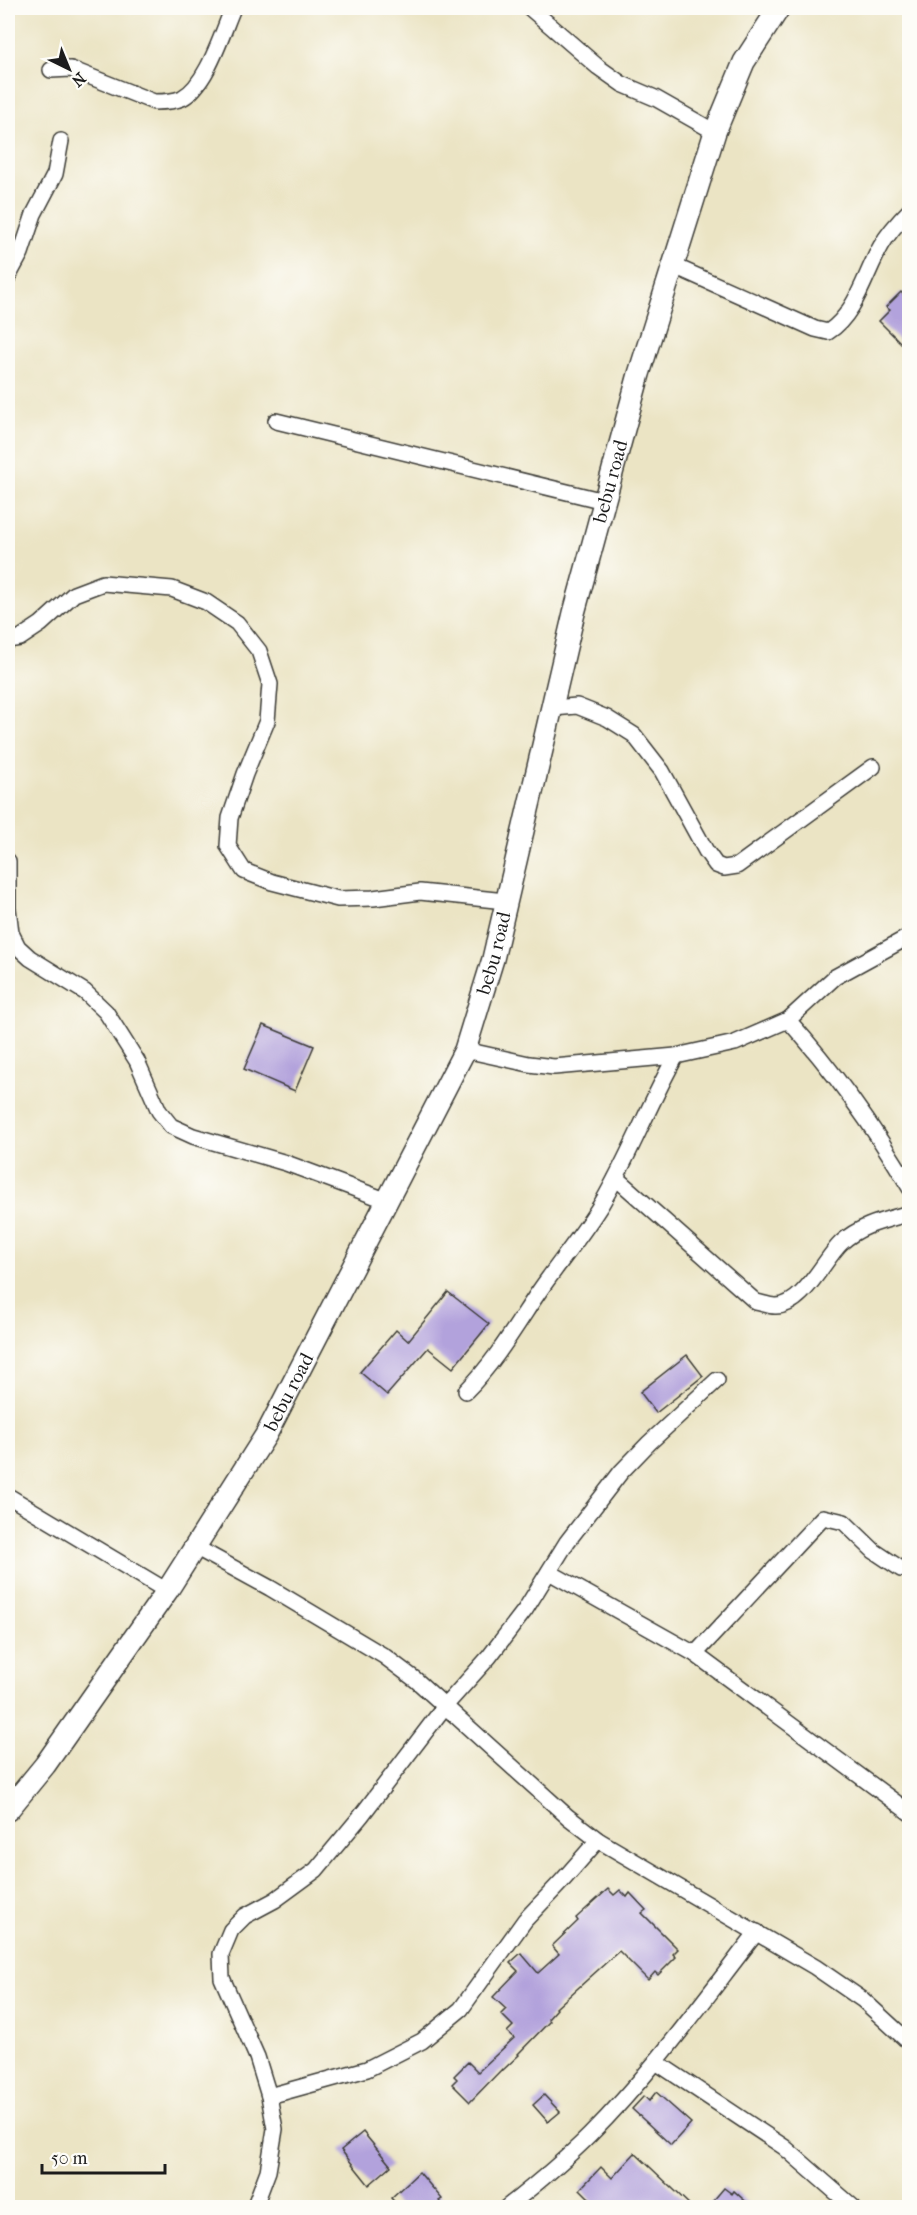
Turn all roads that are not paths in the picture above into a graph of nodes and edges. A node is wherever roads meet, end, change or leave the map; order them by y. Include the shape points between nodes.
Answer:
1 (232, 8) edge
2 (530, 8) edge
3 (779, 8) edge
4 (51, 70) dead end
5 (715, 132) junction
6 (61, 141) dead end
7 (909, 210) edge
8 (672, 265) junction
9 (8, 277) edge
10 (276, 421) dead end
11 (604, 501) junction
12 (8, 640) edge
13 (553, 708) junction
14 (873, 766) dead end
15 (8, 861) edge
16 (505, 902) junction
17 (909, 936) edge
18 (788, 1020) junction
19 (465, 1050) junction
20 (676, 1056) junction
21 (616, 1178) junction
22 (909, 1188) edge
23 (388, 1201) junction
24 (909, 1213) edge
25 (717, 1380) dead end
26 (466, 1391) dead end
27 (8, 1496) edge
28 (195, 1547) junction
29 (909, 1569) edge
30 (549, 1572) junction
31 (167, 1591) junction
32 (695, 1654) junction
33 (445, 1706) junction
34 (8, 1810) edge
35 (909, 1814) edge
36 (598, 1840) junction
37 (757, 1932) junction
38 (909, 2043) edge
39 (656, 2062) junction
40 (269, 2096) junction
41 (254, 2208) edge
42 (506, 2208) edge
43 (854, 2208) edge

1 - 4 street via 201,80 182,97 168,102 154,102 71,69
2 - 5 street via 622,84
3 - 5 street, bebu road via 744,62
5 - 8 street, bebu road
6 - 9 street via 55,174
7 - 8 street via 881,245 839,326 828,332
8 - 11 street, bebu road
10 - 11 street
11 - 13 street, bebu road
12 - 16 street via 20,638 41,624 74,594 103,583 172,589 206,602 237,623 259,651 270,684 267,721 230,818 228,846 244,870 272,882 338,898 420,892
13 - 14 street via 577,706 634,735 662,771 706,851 716,865 724,868 737,866
13 - 16 street, bebu road
15 - 23 street via 8,908 11,933 18,947 85,992 106,1012 171,1126 286,1162
16 - 19 street, bebu road via 493,959
17 - 18 street via 835,977
18 - 20 street via 735,1042
18 - 22 street via 817,1053
19 - 20 street via 554,1067
19 - 23 street, bebu road
20 - 21 street
21 - 24 street via 756,1302 777,1306 793,1300 814,1280 841,1243 869,1224
21 - 26 street via 485,1372
23 - 28 street, bebu road via 266,1435
25 - 30 street via 621,1472
27 - 31 street
28 - 31 street, bebu road
28 - 33 street via 384,1656
29 - 32 street via 901,1569 874,1551 844,1522 824,1517
30 - 32 street
30 - 33 street via 489,1657
31 - 34 street, bebu road via 45,1765
32 - 35 street
33 - 36 street
33 - 40 street via 316,1870 245,1916 231,1930 221,1954 222,1978 257,2057
36 - 37 street
36 - 40 street via 525,1920 461,2009 422,2041 367,2069
37 - 38 street via 863,2000
37 - 39 street
39 - 42 street via 590,2135
39 - 43 street via 784,2147
40 - 41 street via 275,2129 268,2171

